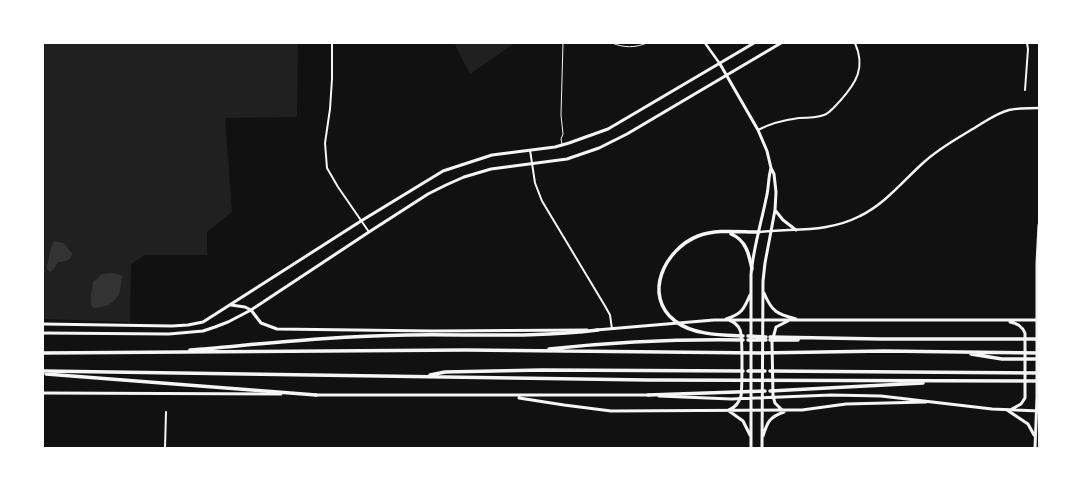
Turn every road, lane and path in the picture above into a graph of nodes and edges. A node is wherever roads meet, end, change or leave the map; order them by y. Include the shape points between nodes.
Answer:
1 (332, 43) edge
2 (563, 43) edge
3 (612, 43) edge
4 (647, 43) edge
5 (705, 43) edge
6 (754, 43) edge
7 (781, 43) edge
8 (855, 43) edge
9 (1027, 43) edge
10 (720, 64) junction
11 (726, 76) junction
12 (1025, 90) dead end
13 (1039, 108) edge
14 (758, 130) junction
15 (562, 145) junction
16 (530, 150) junction
17 (532, 164) junction
18 (771, 168) junction
19 (775, 210) junction
20 (361, 221) junction
21 (1039, 225) edge
22 (796, 230) junction
23 (771, 231) junction
24 (369, 232) junction
25 (759, 232) junction
26 (728, 233) junction
27 (752, 269) junction
28 (763, 290) junction
29 (751, 291) junction
30 (231, 305) junction
31 (251, 310) junction
32 (722, 320) junction
33 (727, 320) junction
34 (751, 320) junction
35 (763, 320) junction
36 (790, 320) junction
37 (802, 320) junction
38 (1003, 320) junction
39 (1038, 320) edge
40 (43, 324) edge
41 (612, 329) junction
42 (598, 330) junction
43 (43, 333) edge
44 (745, 338) junction
45 (1039, 339) edge
46 (528, 351) junction
47 (167, 352) junction
48 (965, 352) junction
49 (43, 353) edge
50 (1039, 353) edge
51 (1039, 359) edge
52 (43, 372) edge
53 (1039, 373) edge
54 (421, 377) junction
55 (974, 380) junction
56 (1039, 381) edge
57 (43, 393) edge
58 (316, 394) junction
59 (648, 395) junction
60 (510, 396) junction
61 (938, 402) junction
62 (728, 410) junction
63 (751, 410) junction
64 (762, 410) junction
65 (782, 410) junction
66 (788, 410) junction
67 (1007, 410) junction
68 (1037, 411) edge
69 (166, 412) dead end
70 (751, 436) junction
71 (1035, 438) junction
72 (762, 440) junction
73 (165, 448) edge
74 (751, 448) edge
75 (762, 448) edge
76 (1035, 448) edge

1 - 20 street via 330,109 325,143 328,168
2 - 15 lane
3 - 4 lane via 630,47
5 - 10 street
6 - 10 main road
7 - 11 main road
8 - 14 street via 860,67 858,78 830,112 818,117 776,122
9 - 12 street
10 - 11 main road
10 - 15 main road via 608,129
11 - 14 main road
11 - 17 main road via 612,142 567,159
13 - 22 street via 1008,110 992,117 923,162 883,201 860,216 829,227
14 - 18 main road
15 - 16 main road
16 - 17 street
16 - 20 main road via 492,155 444,171
17 - 24 main road via 500,167 464,177 428,194
17 - 41 street via 542,201 610,315
18 - 19 main road via 775,182
18 - 25 main road
19 - 22 main road
19 - 23 main road
20 - 24 street
20 - 30 main road
21 - 39 main road
22 - 23 street
23 - 25 street
23 - 28 main road
24 - 31 main road
25 - 26 highway
25 - 27 main road
26 - 27 highway via 741,240 747,248
26 - 44 highway via 699,236 679,248 664,267 660,295 662,305 668,314 688,328
27 - 29 main road
28 - 35 main road
28 - 37 main road via 774,311
29 - 32 main road via 743,310
29 - 34 main road
30 - 31 main road
30 - 40 main road via 203,322 188,325
31 - 42 main road via 261,322 277,329
31 - 43 main road via 215,327 190,333
32 - 33 main road
32 - 41 main road
33 - 34 main road
33 - 62 main road via 736,324 741,331 742,390 738,404
34 - 35 main road
34 - 63 main road
35 - 36 main road
35 - 64 main road
36 - 37 main road
36 - 65 main road via 774,331 772,345 772,388 775,404
37 - 38 main road
38 - 39 main road
38 - 67 main road via 1018,324 1025,333 1025,398 1021,404
39 - 68 main road
41 - 42 main road
42 - 47 highway via 567,334 358,337
44 - 45 highway
44 - 46 highway via 639,341
46 - 47 highway
46 - 48 highway
47 - 49 highway
48 - 50 highway
48 - 51 highway via 1002,359
52 - 54 highway
52 - 58 highway
53 - 54 highway via 542,370 445,372
54 - 55 highway
55 - 56 highway
55 - 59 highway
57 - 58 main road
58 - 60 main road
59 - 60 main road
59 - 61 main road via 724,399 857,395
60 - 62 main road via 611,411
61 - 66 main road via 850,404
61 - 67 main road
62 - 63 main road
62 - 70 main road via 743,421
63 - 64 main road
63 - 70 main road
64 - 65 main road
64 - 72 main road
65 - 66 main road
66 - 72 main road via 771,418
67 - 68 main road
67 - 71 main road via 1028,424
68 - 71 main road
69 - 73 street
70 - 74 main road
71 - 76 main road
72 - 75 main road

